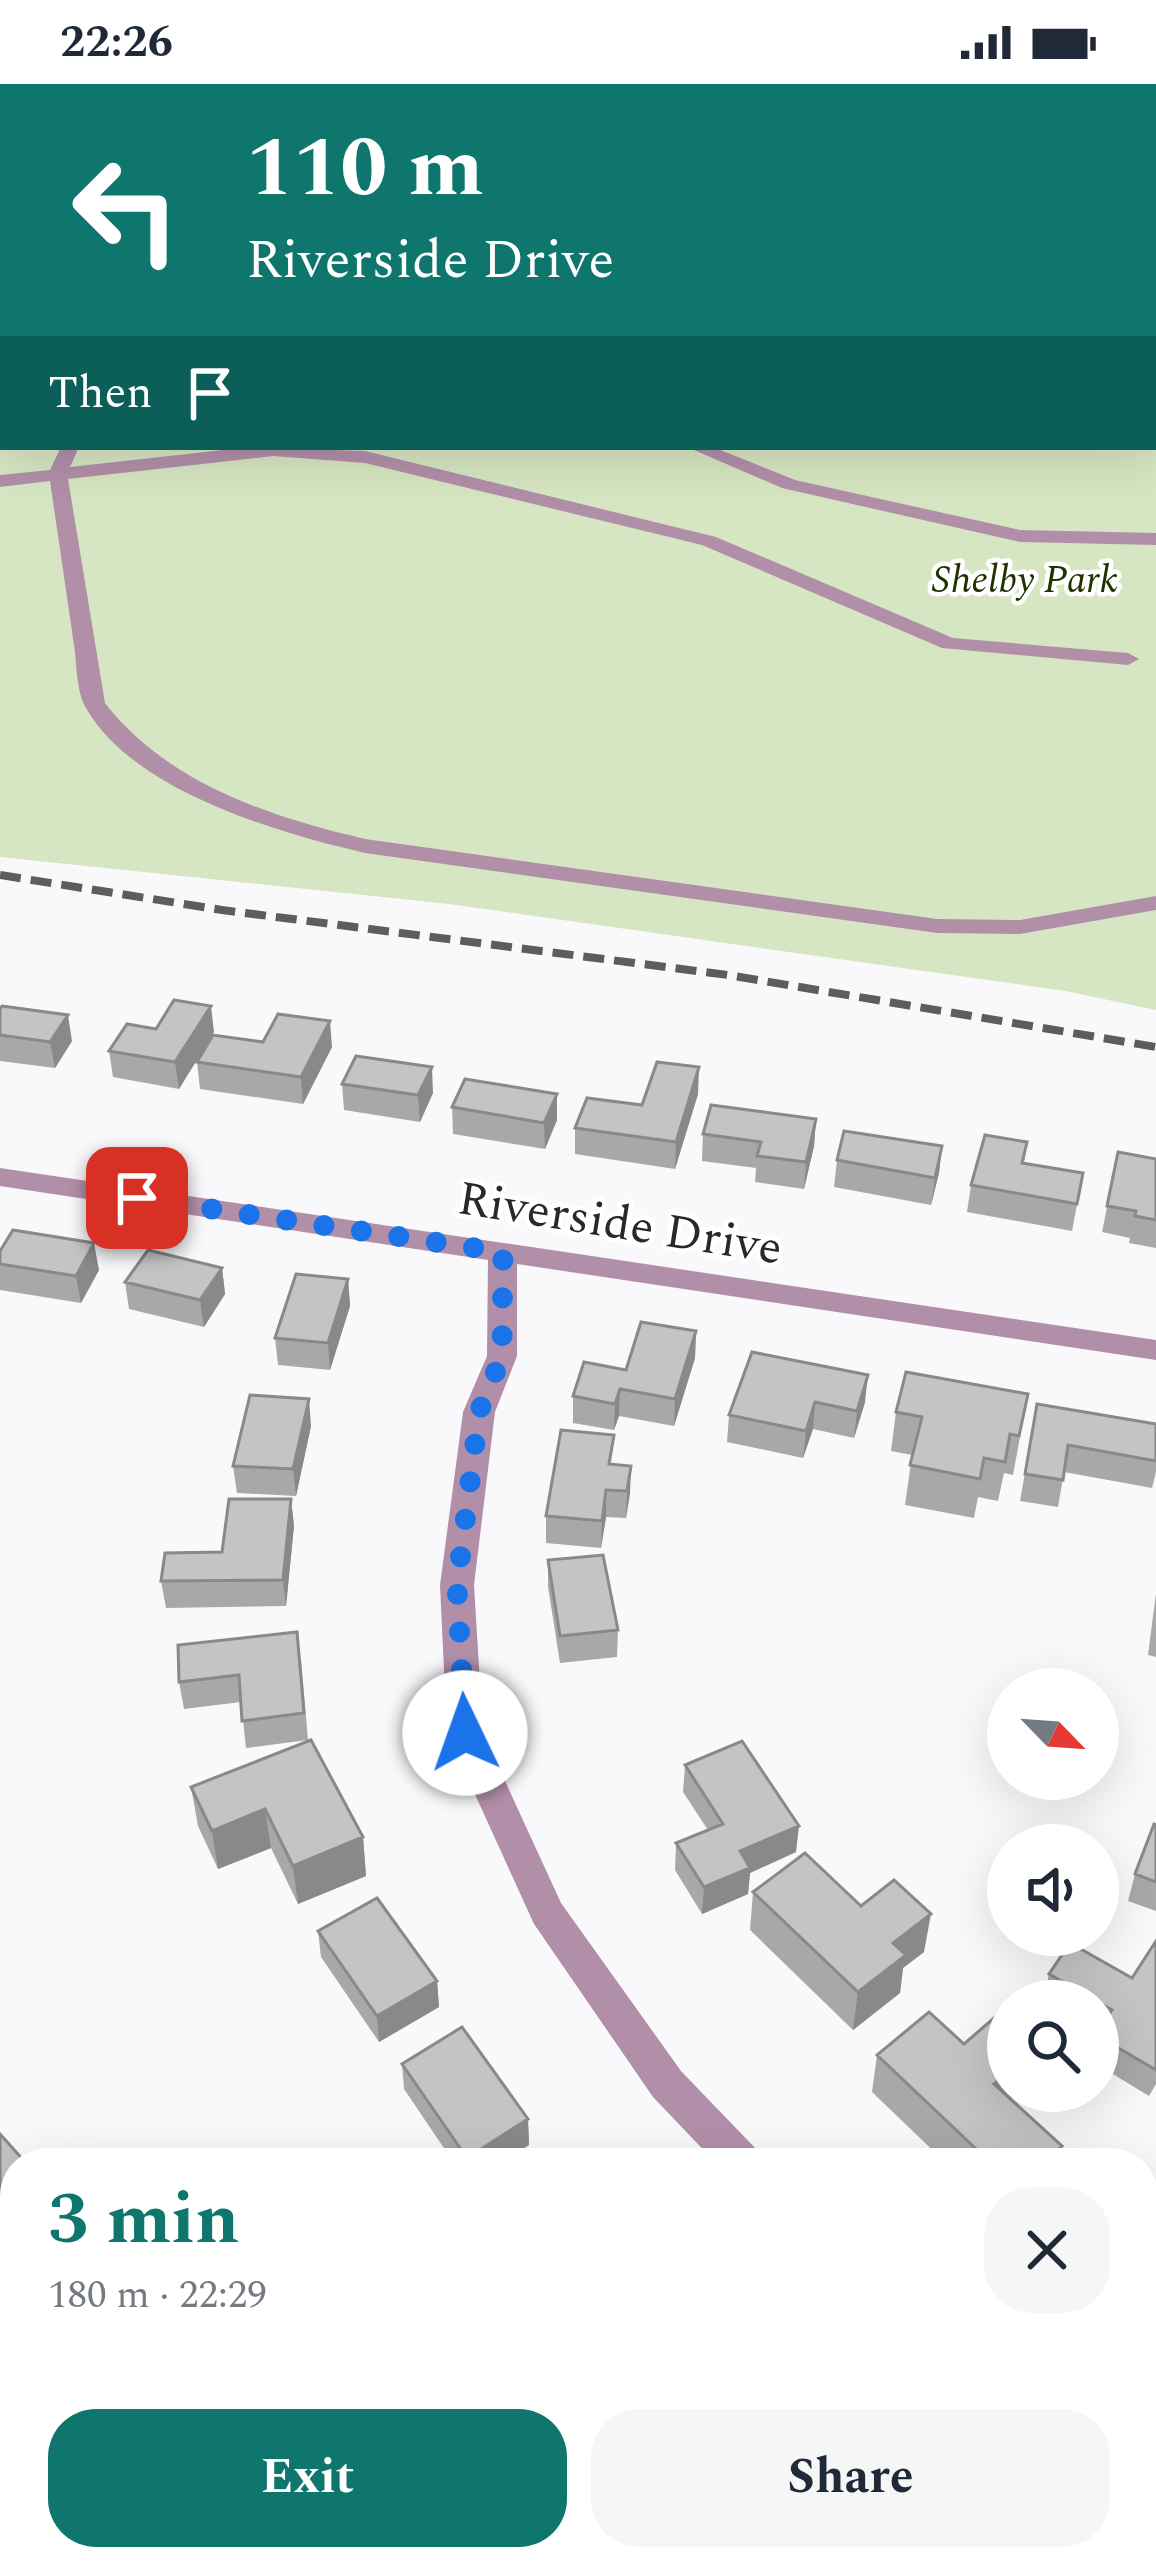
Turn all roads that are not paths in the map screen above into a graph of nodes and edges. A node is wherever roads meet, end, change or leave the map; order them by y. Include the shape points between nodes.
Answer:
1 (69, 450) edge
2 (704, 450) edge
3 (58, 474) junction
4 (0, 481) edge
5 (1156, 538) edge
6 (1128, 659) dead end
7 (1156, 903) edge
8 (0, 1177) edge
9 (503, 1252) junction
10 (1156, 1350) edge
11 (729, 2148) edge

1 - 3 street
2 - 5 street via 789,484 1020,536
3 - 4 street
3 - 6 street via 273,450 394,462 709,541 949,644
3 - 7 street via 94,704 175,777 260,817 422,856 937,926 1020,927
8 - 9 street, Riverside Drive
9 - 10 street, Riverside Drive
9 - 11 street via 502,1356 479,1412 457,1585 465,1733 547,1913 667,2084

